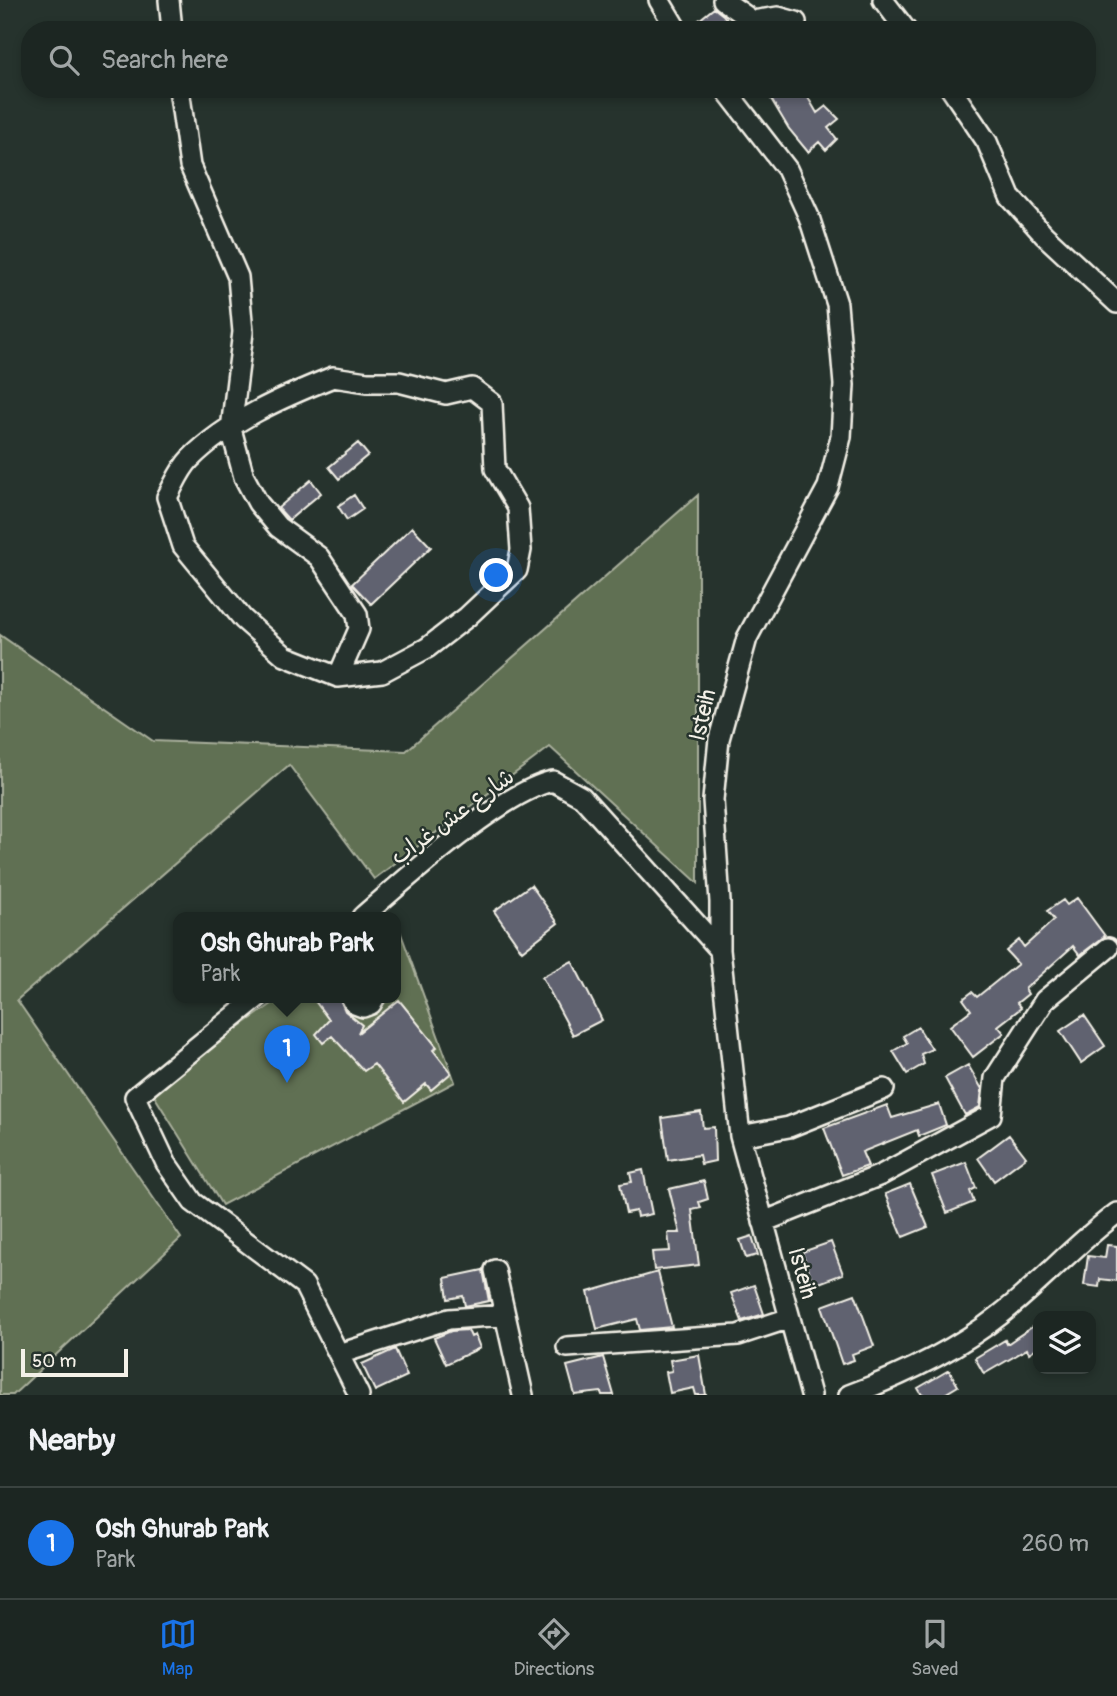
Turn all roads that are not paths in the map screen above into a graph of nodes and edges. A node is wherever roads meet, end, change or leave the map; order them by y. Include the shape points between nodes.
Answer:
1 (169, 0) edge
2 (659, 0) edge
3 (723, 0) edge
4 (883, 0) edge
5 (171, 21) edge
6 (672, 21) edge
7 (753, 21) edge
8 (753, 21) edge
9 (793, 21) edge
10 (899, 21) edge
11 (180, 98) edge
12 (732, 98) edge
13 (957, 98) edge
14 (1117, 303) edge
15 (231, 429) junction
16 (338, 677) junction
17 (368, 912) edge
18 (1108, 948) dead end
19 (720, 950) junction
20 (251, 1003) edge
21 (354, 1003) edge
22 (372, 1003) edge
23 (884, 1089) dead end
24 (740, 1136) junction
25 (1117, 1213) edge
26 (763, 1222) junction
27 (495, 1269) dead end
28 (505, 1315) junction
29 (790, 1318) junction
30 (567, 1347) dead end
31 (339, 1354) junction
32 (359, 1395) edge
33 (523, 1395) edge
34 (811, 1395) edge
35 (849, 1395) edge

1 - 5 street
2 - 6 street
3 - 7 street
4 - 10 street
8 - 9 street via 779,17
11 - 15 street via 190,166 238,277 243,332
12 - 19 street, Isteih via 787,169 809,216 837,304 844,385 841,437 828,487 747,638 719,740 713,800
13 - 14 street via 987,142 1010,197
15 - 16 street via 244,477 258,503 278,527 319,557 357,614 359,629
15 - 16 street via 189,460 166,497 183,546 243,619 285,656
15 - 16 street via 282,397 333,377 399,382 446,394 472,388 492,403 495,469 518,508 522,550 517,570 426,648 382,672
17 - 19 street, شارع عش غراب via 507,802 553,781 582,797
18 - 26 street via 1045,1000 995,1078 991,1115 881,1175
19 - 24 street, Isteih
20 - 31 street via 135,1097 166,1163 193,1202 304,1285
21 - 22 street via 363,1007
23 - 24 street via 789,1127
24 - 26 street, Isteih
25 - 35 street via 971,1336
26 - 29 street, Isteih
27 - 28 street
28 - 31 street via 449,1319
28 - 33 street
29 - 30 street via 738,1335
29 - 34 street, Isteih
31 - 32 street

